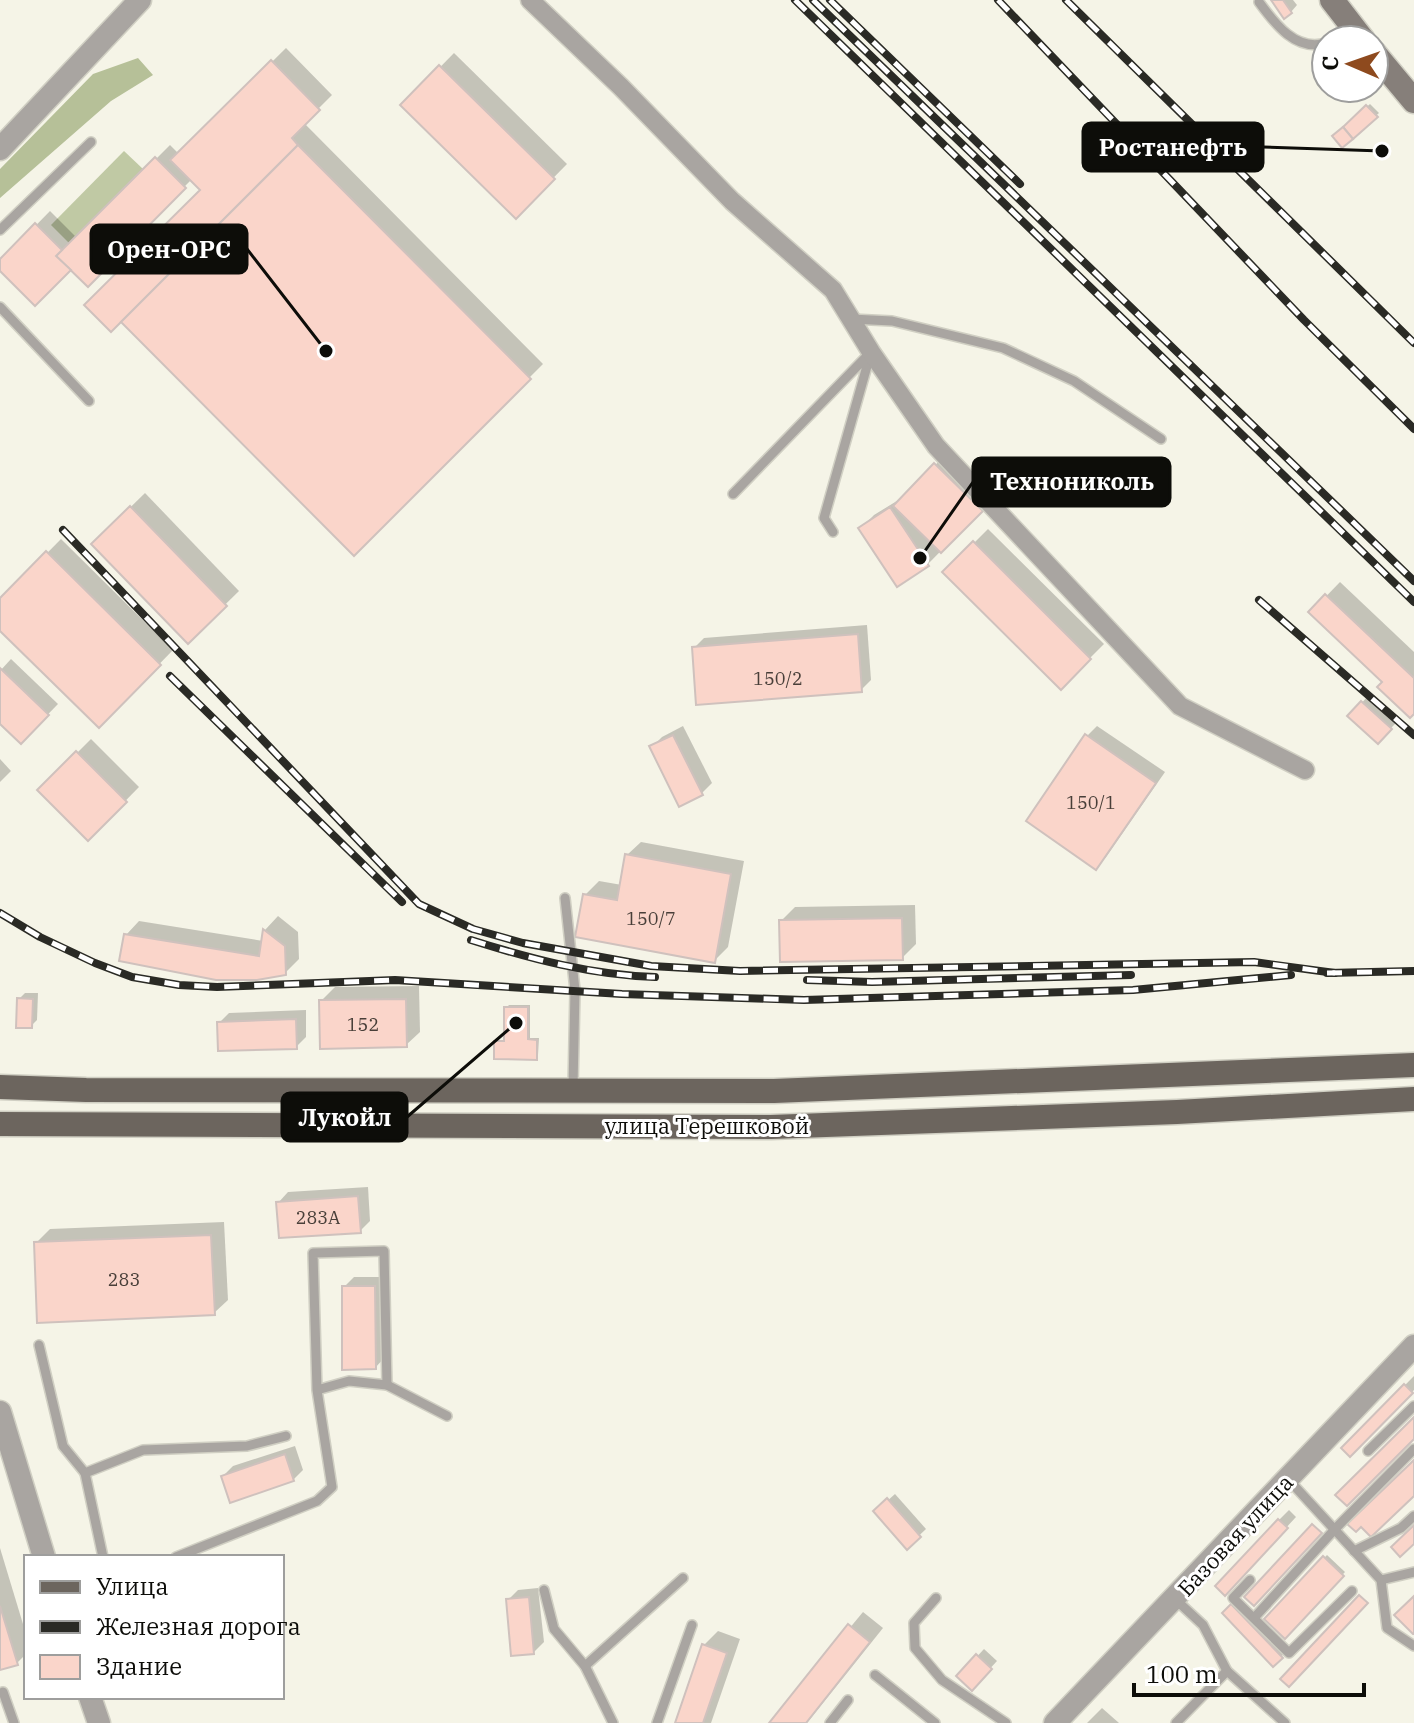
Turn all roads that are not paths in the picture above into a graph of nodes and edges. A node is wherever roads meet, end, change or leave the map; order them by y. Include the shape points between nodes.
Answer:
1 (140, 0) edge
2 (530, 0) edge
3 (1332, 0) edge
4 (1259, 2) dead end
5 (1351, 24) edge
6 (1310, 44) edge
7 (1390, 72) edge
8 (1414, 101) edge
9 (91, 142) dead end
10 (0, 149) edge
11 (0, 230) edge
12 (0, 307) edge
13 (851, 319) junction
14 (871, 352) junction
15 (89, 401) dead end
16 (1161, 439) dead end
17 (733, 494) dead end
18 (833, 532) dead end
19 (1305, 770) dead end
20 (565, 898) dead end
21 (1414, 1065) edge
22 (0, 1087) edge
23 (573, 1091) junction
24 (1414, 1099) edge
25 (0, 1124) edge
26 (573, 1126) junction
27 (39, 1345) dead end
28 (1414, 1346) edge
29 (387, 1385) junction
30 (317, 1390) junction
31 (1414, 1406) edge
32 (0, 1412) edge
33 (447, 1416) dead end
34 (286, 1436) dead end
35 (1414, 1449) edge
36 (1368, 1451) dead end
37 (85, 1473) junction
38 (1288, 1479) junction
39 (1414, 1516) edge
40 (1335, 1529) junction
41 (1354, 1551) junction
42 (43, 1555) edge
43 (103, 1555) edge
44 (181, 1555) edge
45 (1414, 1572) edge
46 (683, 1578) dead end
47 (1250, 1580) dead end
48 (1381, 1580) junction
49 (544, 1590) dead end
50 (1352, 1591) dead end
51 (936, 1598) dead end
52 (1175, 1599) junction
53 (1254, 1618) junction
54 (692, 1625) dead end
55 (1414, 1646) edge
56 (585, 1666) junction
57 (1227, 1671) junction
58 (875, 1675) dead end
59 (3, 1692) dead end
60 (91, 1699) edge
61 (848, 1700) dead end
62 (14, 1723) edge
63 (99, 1723) edge
64 (613, 1723) edge
65 (657, 1723) edge
66 (830, 1723) edge
67 (935, 1723) edge
68 (1006, 1723) edge
69 (1055, 1723) edge
70 (1176, 1723) edge
71 (1285, 1723) edge

1 - 10 street
2 - 13 street via 732,201 833,290
3 - 5 main road
4 - 6 lane via 1292,39
7 - 8 main road
9 - 11 lane
12 - 15 lane
13 - 14 street
13 - 16 lane via 892,321 1003,348 1074,381
14 - 17 lane
14 - 18 lane via 824,518
14 - 19 street via 936,446 1180,706
20 - 23 lane via 575,990
21 - 23 main road, улица Терешковой via 774,1091
22 - 23 main road, улица Терешковой
23 - 26 main road
24 - 26 main road, улица Терешковой via 771,1127
25 - 26 main road, улица Терешковой
27 - 37 lane via 63,1446
28 - 38 street, Базовая улица
29 - 30 lane via 349,1381
29 - 30 lane via 384,1251 313,1253
29 - 33 lane
30 - 44 lane via 332,1487 317,1501
31 - 36 lane
32 - 42 street
34 - 37 lane via 247,1446 143,1450
35 - 40 lane
37 - 43 lane
38 - 40 lane
38 - 52 street, Базовая улица
39 - 41 lane
40 - 41 lane
40 - 53 lane
41 - 48 lane
45 - 48 lane
46 - 56 lane
47 - 53 lane via 1233,1598
48 - 55 lane via 1387,1628
49 - 56 lane via 554,1629
50 - 53 lane via 1289,1653
51 - 68 lane via 914,1623 915,1648 942,1680
52 - 57 lane via 1203,1625
52 - 69 street, Базовая улица
54 - 65 lane
56 - 64 lane
57 - 70 lane
57 - 71 lane
58 - 67 lane
59 - 62 lane
60 - 63 street
61 - 66 lane

